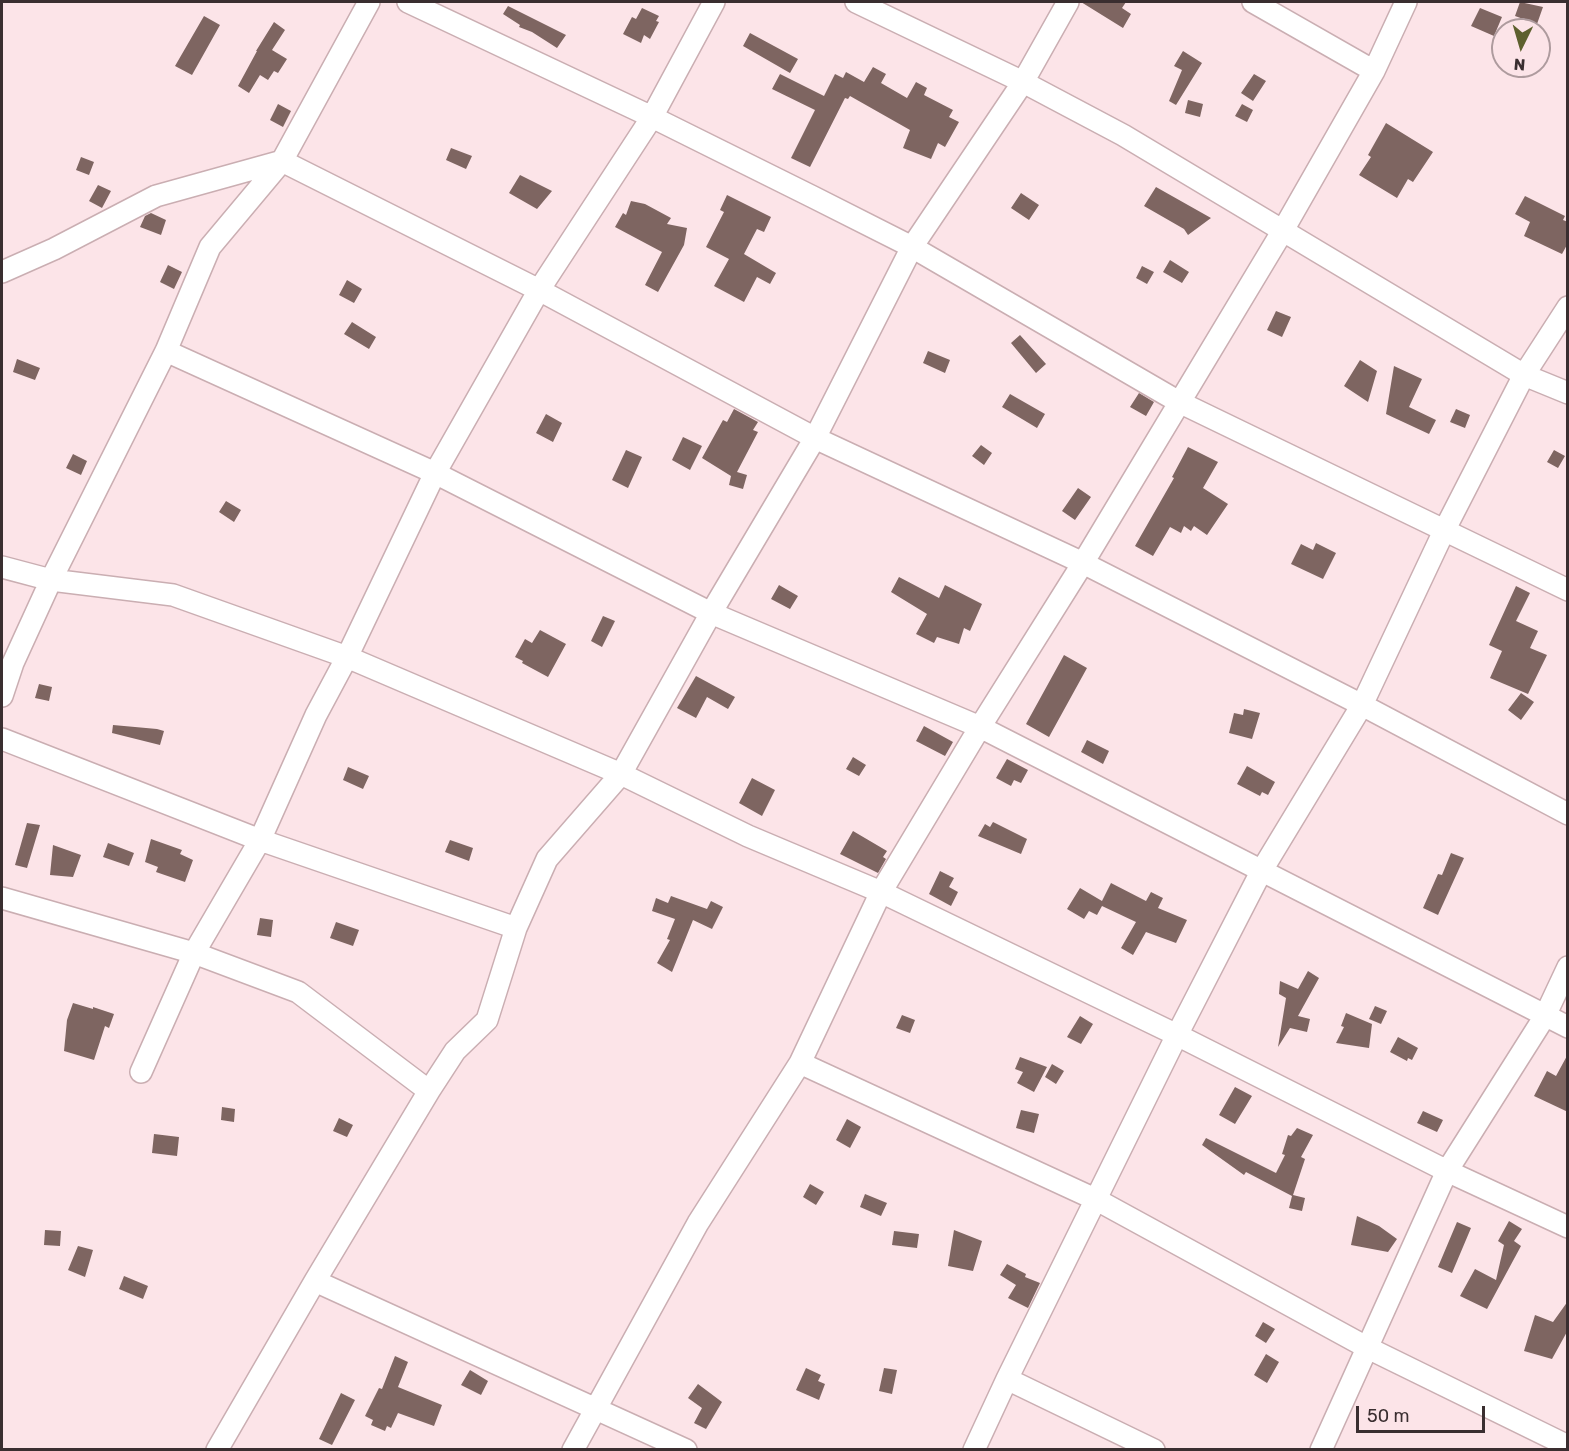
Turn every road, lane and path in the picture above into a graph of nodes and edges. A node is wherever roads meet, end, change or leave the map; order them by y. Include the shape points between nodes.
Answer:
1 (369, 2) edge
2 (408, 2) edge
3 (714, 2) edge
4 (856, 2) edge
5 (1068, 2) edge
6 (1253, 2) edge
7 (1406, 2) edge
8 (1374, 71) junction
9 (1023, 82) junction
10 (652, 117) junction
11 (282, 161) junction
12 (1282, 232) junction
13 (912, 247) junction
14 (2, 272) edge
15 (539, 290) junction
16 (1568, 307) edge
17 (166, 351) junction
18 (1524, 375) junction
19 (1568, 393) edge
20 (1179, 402) junction
21 (815, 438) junction
22 (435, 473) junction
23 (1444, 531) junction
24 (1083, 563) junction
25 (2, 567) edge
26 (51, 580) junction
27 (1568, 590) edge
28 (711, 613) junction
29 (347, 657) junction
30 (2, 696) edge
31 (1362, 705) junction
32 (980, 727) junction
33 (2, 739) edge
34 (621, 774) junction
35 (1568, 814) edge
36 (260, 840) junction
37 (1262, 870) junction
38 (881, 892) junction
39 (2, 898) edge
40 (516, 928) junction
41 (194, 953) junction
42 (1568, 967) edge
43 (1545, 1016) junction
44 (1568, 1027) edge
45 (1178, 1035) junction
46 (800, 1063) junction
47 (141, 1072) dead end
48 (429, 1091) junction
49 (1447, 1171) junction
50 (1097, 1200) junction
51 (1568, 1227) edge
52 (315, 1281) junction
53 (1368, 1348) junction
54 (1007, 1379) junction
55 (596, 1409) junction
56 (1568, 1446) edge
57 (217, 1449) edge
58 (573, 1449) edge
59 (686, 1449) edge
60 (974, 1449) edge
61 (1154, 1449) edge
62 (1321, 1449) edge

1 - 11 street
2 - 10 street
3 - 10 street
4 - 9 street
5 - 9 street
6 - 8 street
7 - 8 street
8 - 12 street
9 - 12 street via 1123,135
9 - 13 street
10 - 13 street
10 - 15 street
11 - 14 street via 156,196
11 - 15 street
11 - 17 street via 210,247
12 - 18 street
12 - 20 street
13 - 20 street
13 - 21 street
15 - 21 street
15 - 22 street
16 - 18 street
17 - 22 street
17 - 26 street
18 - 19 street
18 - 23 street
20 - 23 street
20 - 24 street
21 - 24 street
21 - 28 street
22 - 28 street
22 - 29 street
23 - 27 street
23 - 31 street
24 - 31 street
24 - 32 street
25 - 26 street
26 - 29 street via 173,595
26 - 30 street
28 - 32 street
28 - 34 street
29 - 34 street
29 - 36 street via 316,715
31 - 35 street
31 - 37 street
32 - 37 street
32 - 38 street
33 - 36 street
34 - 38 street via 748,836
34 - 40 street via 547,859
36 - 40 street
36 - 41 street
37 - 43 street
37 - 45 street
38 - 45 street
38 - 46 street
39 - 41 street
40 - 48 street via 487,1020 455,1051
41 - 47 street
41 - 48 street via 298,992
42 - 43 street
43 - 44 street
43 - 49 street
45 - 49 street
45 - 50 street
46 - 50 street
46 - 55 street via 698,1223
48 - 52 street
49 - 51 street
49 - 53 street
50 - 53 street
50 - 54 street
52 - 55 street
52 - 57 street
53 - 56 street
53 - 62 street
54 - 60 street
54 - 61 street
55 - 58 street
55 - 59 street

